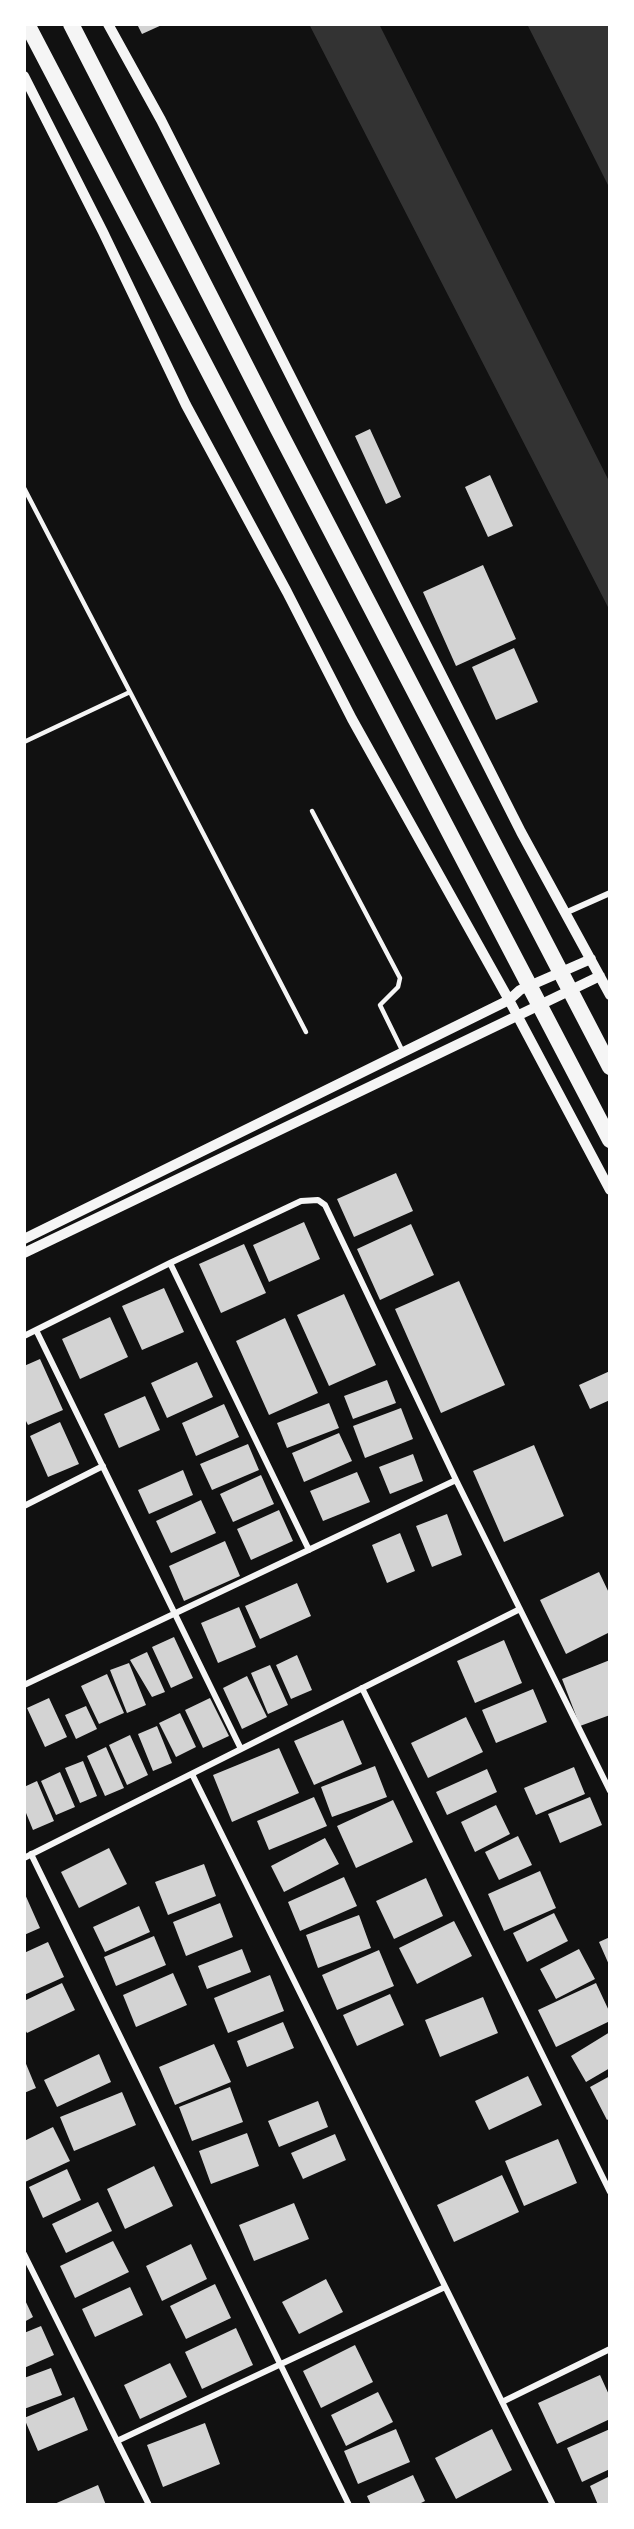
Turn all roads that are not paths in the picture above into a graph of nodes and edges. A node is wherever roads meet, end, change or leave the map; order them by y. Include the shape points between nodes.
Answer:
1 (27, 24) edge
2 (71, 24) edge
3 (108, 24) edge
4 (24, 76) edge
5 (24, 488) edge
6 (130, 692) junction
7 (24, 742) edge
8 (312, 811) dead end
9 (610, 893) edge
10 (566, 913) junction
11 (591, 959) junction
12 (600, 976) junction
13 (610, 995) edge
14 (509, 1000) junction
15 (516, 1015) junction
16 (306, 1032) dead end
17 (403, 1052) junction
18 (610, 1067) edge
19 (610, 1140) edge
20 (610, 1190) edge
21 (24, 1239) edge
22 (24, 1253) edge
23 (170, 1263) junction
24 (36, 1330) junction
25 (24, 1336) edge
26 (103, 1466) junction
27 (456, 1480) junction
28 (24, 1506) edge
29 (309, 1550) junction
30 (520, 1609) junction
31 (175, 1613) junction
32 (24, 1685) edge
33 (362, 1688) junction
34 (241, 1749) junction
35 (192, 1773) junction
36 (610, 1791) edge
37 (27, 1856) edge
38 (610, 2192) edge
39 (24, 2254) edge
40 (445, 2287) junction
41 (610, 2349) edge
42 (280, 2365) junction
43 (502, 2402) junction
44 (117, 2441) junction
45 (149, 2505) edge
46 (349, 2505) edge
47 (553, 2505) edge

1 - 19 highway
2 - 18 highway
3 - 10 street via 161,120 406,610
4 - 14 street via 186,405 352,719
5 - 6 lane
6 - 7 lane
6 - 16 lane
8 - 17 lane via 400,978 398,987 380,1005
9 - 10 street
10 - 11 street
11 - 12 street
11 - 14 street via 520,990
12 - 13 street
12 - 15 street
14 - 15 street
14 - 17 street
15 - 20 street
15 - 22 street
17 - 21 street
23 - 24 street
23 - 27 street via 301,1201 318,1200 325,1205
23 - 29 street
24 - 25 street
24 - 26 street
26 - 28 street
26 - 31 street
27 - 29 street
27 - 30 street
29 - 31 street
30 - 33 street
30 - 36 street
31 - 32 street
31 - 34 street
33 - 34 street
33 - 38 street
34 - 35 street
35 - 37 street
35 - 40 street
37 - 42 street
39 - 44 street
40 - 42 street
40 - 43 street
41 - 43 street
42 - 44 street
42 - 46 street
43 - 47 street
44 - 45 street

